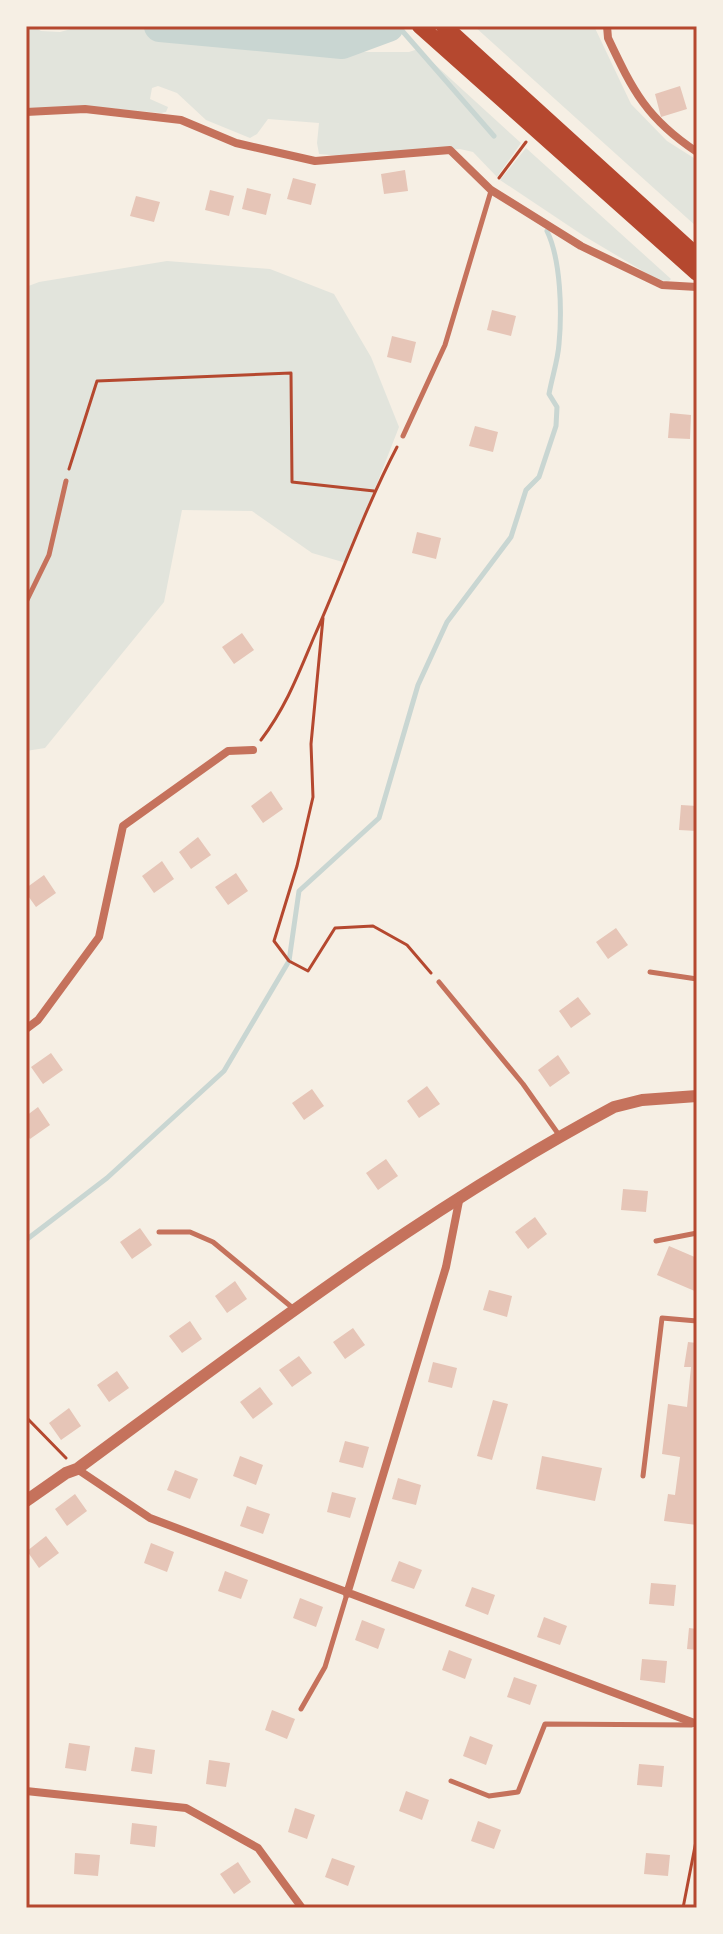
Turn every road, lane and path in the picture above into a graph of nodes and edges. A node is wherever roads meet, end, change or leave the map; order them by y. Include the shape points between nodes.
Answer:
1 (420, 26) edge
2 (444, 26) edge
3 (607, 26) edge
4 (492, 79) junction
5 (26, 112) edge
6 (523, 146) dead end
7 (697, 152) edge
8 (498, 178) dead end
9 (491, 190) junction
10 (697, 256) edge
11 (697, 273) edge
12 (697, 287) edge
13 (403, 436) joint
14 (66, 481) joint
15 (374, 491) junction
16 (26, 602) edge
17 (323, 618) junction
18 (253, 750) joint
19 (650, 972) dead end
20 (697, 979) edge
21 (439, 982) joint
22 (26, 1029) edge
23 (697, 1096) edge
24 (560, 1136) junction
25 (460, 1196) junction
26 (159, 1232) dead end
27 (697, 1233) edge
28 (656, 1241) dead end
29 (295, 1309) junction
30 (697, 1321) edge
31 (26, 1417) edge
32 (77, 1469) junction
33 (643, 1476) dead end
34 (26, 1501) edge
35 (347, 1594) junction
36 (301, 1709) dead end
37 (697, 1725) edge
38 (451, 1781) dead end
39 (26, 1791) edge
40 (697, 1836) edge
41 (302, 1908) edge
42 (683, 1908) edge

1 - 4 main road
2 - 4 main road
3 - 7 street via 613,49 644,107
4 - 10 main road
4 - 11 main road
5 - 9 street via 85,109 181,120 236,143 315,161 450,150
6 - 8 path
9 - 12 street via 581,246 662,285
9 - 13 lane via 445,345
13 - 15 path
14 - 15 path via 97,381 291,373 292,482
14 - 16 lane via 49,555
15 - 17 path
17 - 18 path via 281,714
17 - 21 path via 311,744 313,797 274,941 289,961 308,971 335,928 373,926 407,945
18 - 22 street via 228,751 123,826 99,937
19 - 20 lane
21 - 24 lane
23 - 24 street via 614,1107
24 - 25 street
25 - 29 street
25 - 35 street via 446,1267
26 - 29 lane via 190,1232 213,1242
27 - 28 lane
29 - 32 street
30 - 33 lane via 662,1318
31 - 32 path
32 - 34 street
32 - 35 street via 150,1518
35 - 36 lane via 325,1667
35 - 37 street
37 - 38 lane via 545,1724 518,1792 489,1796
39 - 41 street via 186,1808 258,1848
40 - 42 path

